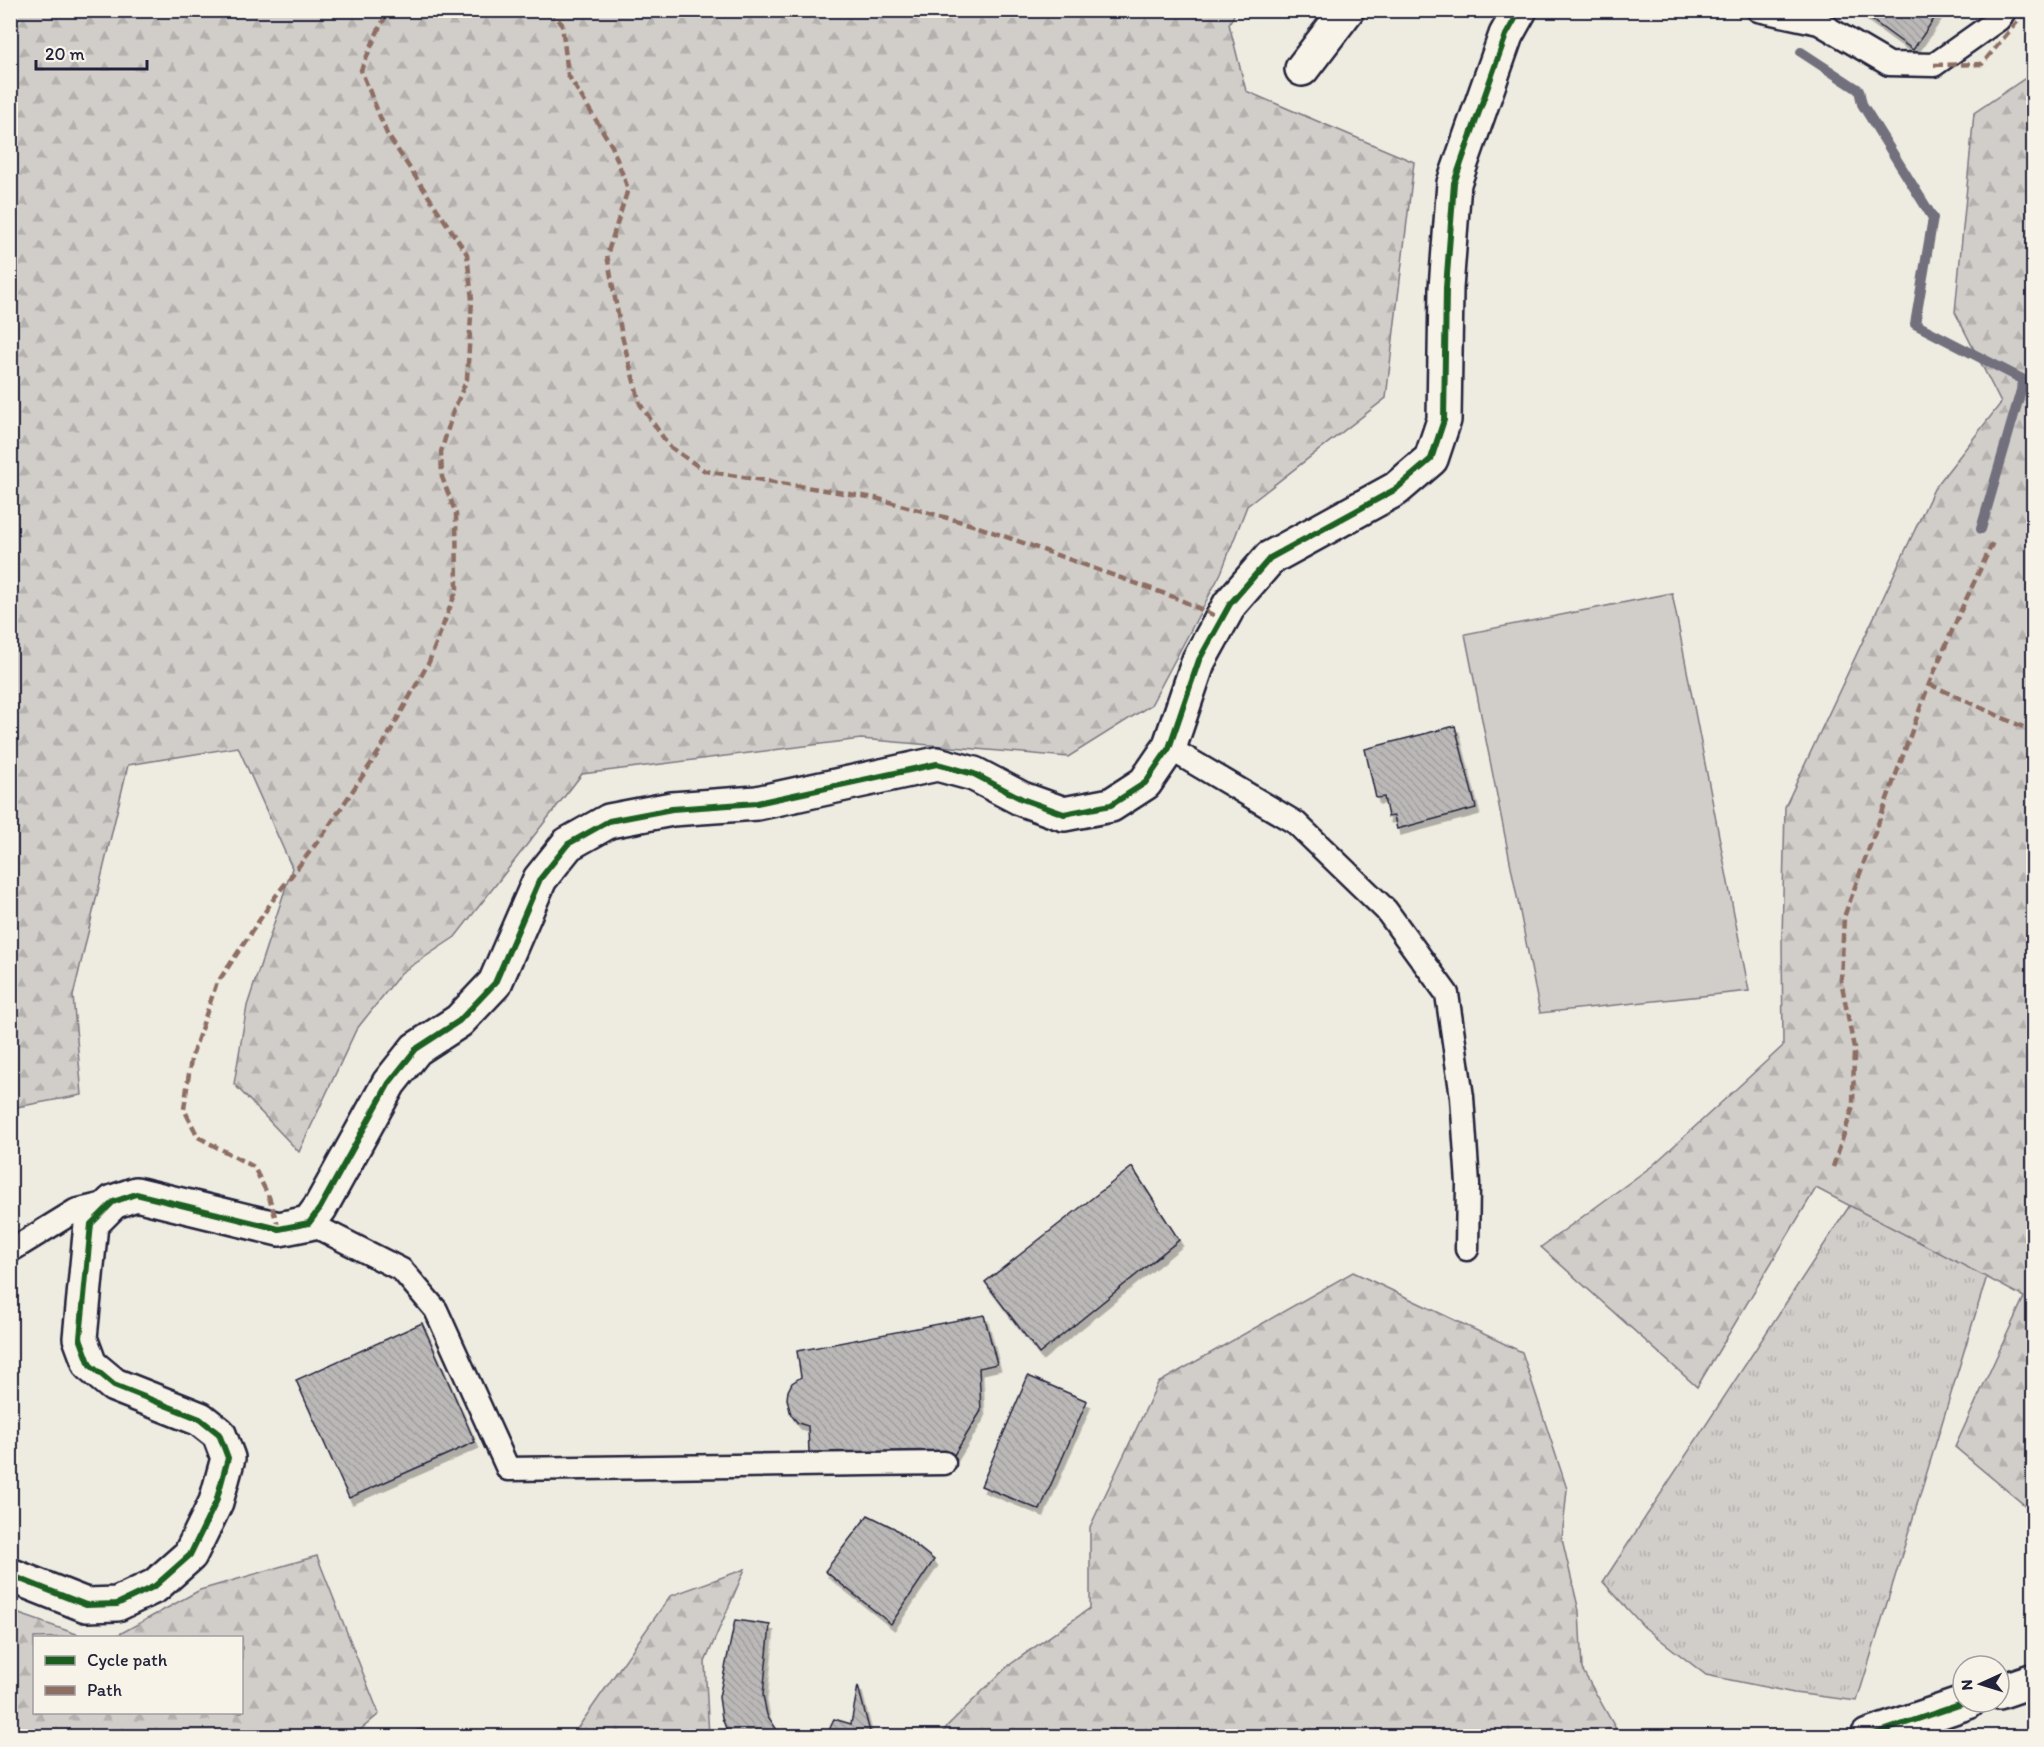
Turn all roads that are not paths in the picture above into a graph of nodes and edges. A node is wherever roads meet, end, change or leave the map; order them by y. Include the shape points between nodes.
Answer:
1 (1347, 10) edge
2 (1520, 10) edge
3 (1758, 10) edge
4 (2005, 10) edge
5 (1302, 69) dead end
6 (1169, 748) junction
7 (113, 1202) junction
8 (309, 1223) junction
9 (1467, 1249) dead end
10 (10, 1251) edge
11 (944, 1463) dead end
12 (10, 1575) edge
13 (2034, 1680) edge
14 (2011, 1688) edge
15 (1951, 1708) edge
16 (1868, 1737) edge

1 - 5 street
2 - 6 street via 1506,35 1454,183 1446,288 1444,420 1431,459 1396,489 1270,558 1230,604 1199,660
3 - 4 lane via 1818,23 1889,64 1934,65 1999,19
6 - 8 street via 1144,783 1111,805 1064,814 1022,799 974,774 937,764 758,803 672,809 609,821 568,844 540,879 495,983 459,1021 416,1050 389,1083
6 - 9 lane via 1296,823 1386,910 1447,994 1462,1097 1468,1184
7 - 8 street via 136,1194 279,1229
7 - 10 lane via 75,1211
7 - 12 street via 91,1224 80,1338 90,1365 114,1385 200,1419 219,1434 228,1458 216,1502 190,1555 155,1586 117,1604 86,1605
8 - 11 lane via 402,1270 436,1310 508,1468
13 - 14 street
15 - 16 street

